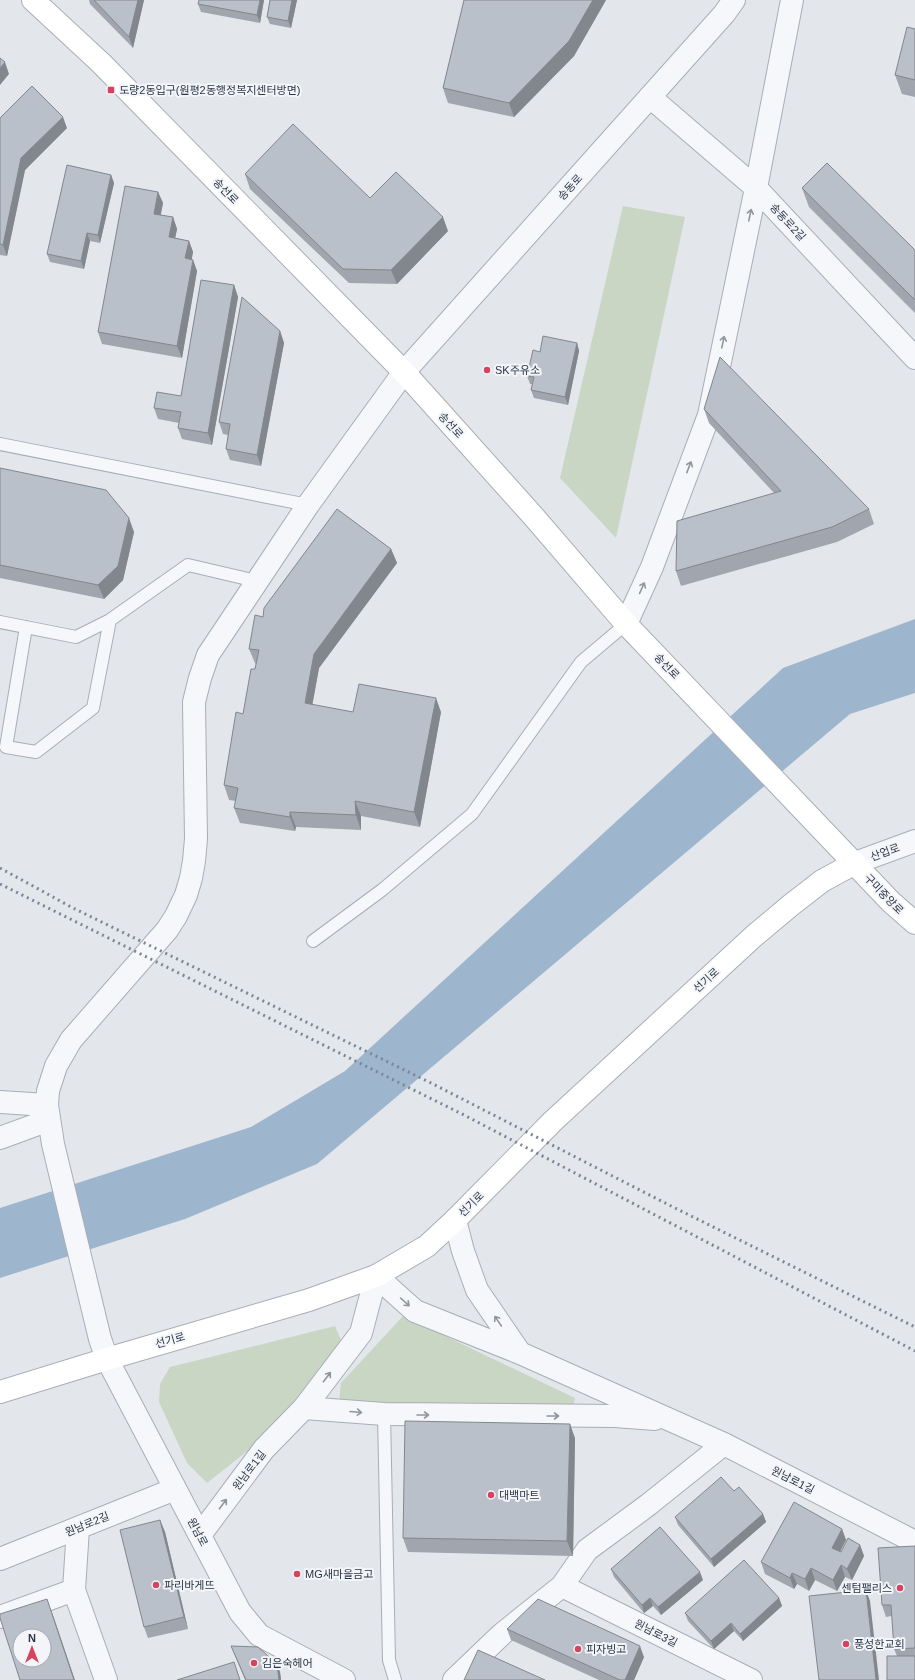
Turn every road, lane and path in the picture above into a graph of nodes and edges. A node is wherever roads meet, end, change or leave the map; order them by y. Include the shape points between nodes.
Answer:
1 (34, 0) edge
2 (734, 0) edge
3 (792, 0) edge
4 (650, 97) junction
5 (756, 188) junction
6 (915, 358) edge
7 (404, 372) junction
8 (0, 444) edge
9 (308, 505) junction
10 (256, 581) junction
11 (110, 620) junction
12 (0, 622) edge
13 (626, 624) junction
14 (26, 627) junction
15 (915, 841) edge
16 (855, 863) junction
17 (915, 923) edge
18 (313, 941) dead end
19 (0, 1102) edge
20 (48, 1112) junction
21 (0, 1138) edge
22 (455, 1220) junction
23 (376, 1276) junction
24 (104, 1349) junction
25 (520, 1353) junction
26 (0, 1392) edge
27 (304, 1408) junction
28 (384, 1414) junction
29 (670, 1420) junction
30 (724, 1444) junction
31 (175, 1488) junction
32 (78, 1528) junction
33 (200, 1535) junction
34 (915, 1542) edge
35 (0, 1559) edge
36 (562, 1586) junction
37 (74, 1590) junction
38 (0, 1617) edge
39 (106, 1680) edge
40 (344, 1680) edge
41 (395, 1680) edge
42 (454, 1680) edge
43 (751, 1680) edge

1 - 7 main road, 송선로 via 101,63
2 - 4 street, 송동로
3 - 5 street
4 - 5 street, 송동로2길
4 - 7 street, 송동로
5 - 6 street, 송동로2길
13 -> 5 street via 652,568 709,414
7 - 9 street, 송동로
7 - 13 main road, 송선로
8 - 9 lane
9 - 10 street, 송동로
10 - 11 lane via 188,566
10 - 20 street, 원남로 via 208,655 194,702 196,839 194,862 186,895 168,930 71,1040 52,1076 48,1091
11 - 14 lane via 76,637
11 - 14 lane via 93,708 36,752 6,747
12 - 14 lane
13 - 16 main road, 송선로
13 - 18 lane via 581,662 472,814 382,890
15 - 16 street, 산업로
16 - 17 main road, 구미중앙로 via 891,902
16 - 22 main road, 선기로 via 822,881 754,936 552,1121
19 - 20 street
20 - 21 street
20 - 24 street, 원남로 via 53,1144
22 - 23 main road, 선기로 via 427,1246
25 -> 22 street via 477,1290
23 - 24 main road, 선기로 via 309,1300
23 -> 25 street, 원남로1길 via 415,1311
27 -> 23 street, 원남로1길 via 361,1333
24 - 26 main road, 선기로
24 - 31 street, 원남로
25 - 29 street, 원남로1길
27 -> 28 street
33 -> 27 street, 원남로1길 via 264,1449
28 -> 29 street via 615,1416
28 - 41 lane via 389,1660
29 - 30 street, 원남로1길
30 - 34 street, 원남로1길
30 - 36 street via 587,1550
31 - 32 street, 원남로2길
31 - 33 street, 원남로
32 - 35 street, 원남로2길
32 - 37 street
33 - 40 street, 원남로 via 240,1612 259,1635
36 - 42 street via 502,1634
36 - 43 street, 원남로3길
37 - 38 street
37 - 39 street

